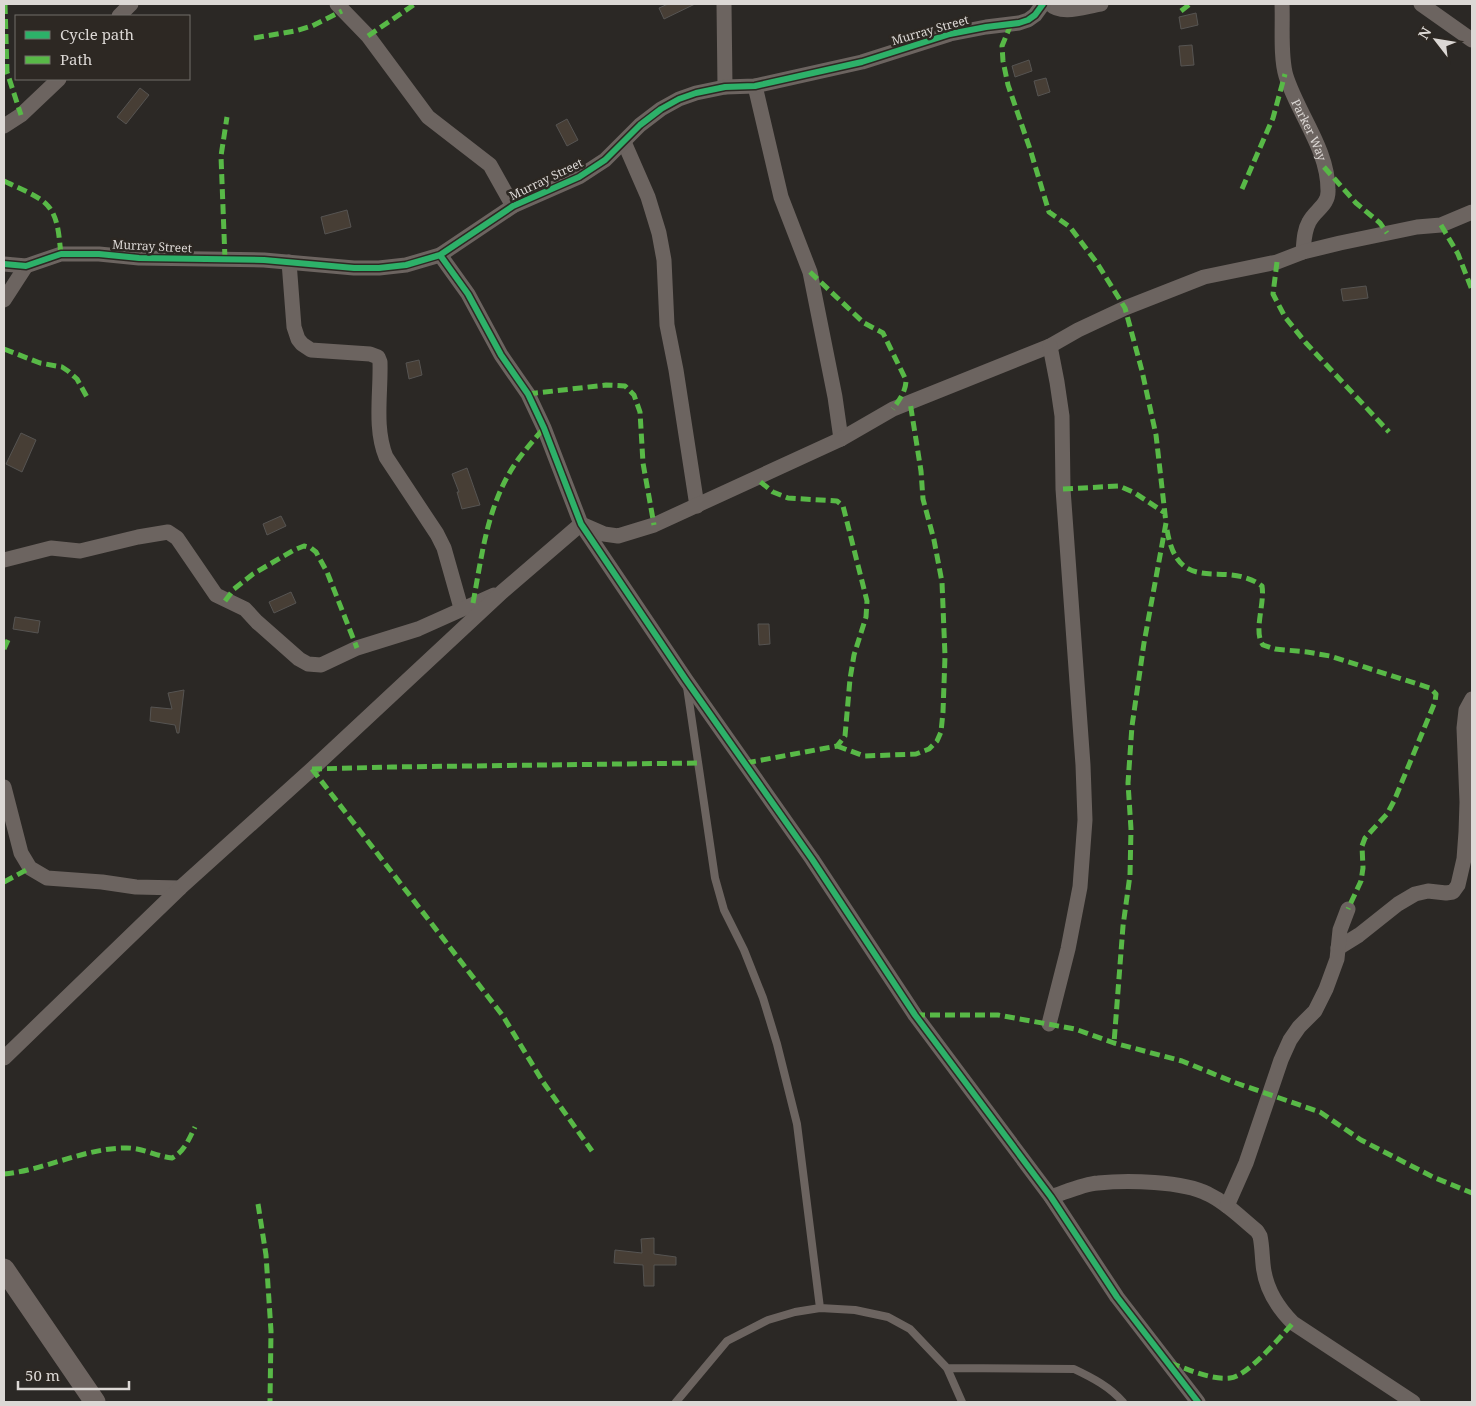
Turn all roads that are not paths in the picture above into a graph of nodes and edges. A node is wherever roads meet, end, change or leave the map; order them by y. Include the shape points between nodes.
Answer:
1 (131, 4) edge
2 (337, 4) edge
3 (724, 4) edge
4 (1043, 4) edge
5 (1050, 4) edge
6 (1100, 4) edge
7 (1282, 4) edge
8 (1421, 4) edge
9 (121, 15) edge
10 (1472, 40) edge
11 (58, 80) edge
12 (755, 86) junction
13 (725, 87) junction
14 (4, 126) edge
15 (624, 142) junction
16 (513, 206) junction
17 (1472, 212) edge
18 (1303, 252) junction
19 (440, 255) junction
20 (289, 262) junction
21 (4, 264) edge
22 (26, 266) junction
23 (4, 300) edge
24 (1050, 346) junction
25 (841, 439) junction
26 (697, 506) junction
27 (581, 524) junction
28 (4, 560) edge
29 (502, 592) junction
30 (461, 608) junction
31 (686, 680) junction
32 (1472, 699) edge
33 (4, 787) edge
34 (180, 888) junction
35 (1348, 909) dead end
36 (1338, 948) junction
37 (1049, 1024) dead end
38 (4, 1058) edge
39 (1051, 1197) junction
40 (1227, 1206) junction
41 (4, 1269) edge
42 (820, 1308) junction
43 (947, 1368) junction
44 (95, 1402) edge
45 (676, 1402) edge
46 (962, 1402) edge
47 (1123, 1402) edge
48 (1198, 1402) edge
49 (1413, 1402) edge

1 - 9 street
2 - 16 street via 368,36 428,117 490,166
3 - 13 street
4 - 12 street, Murray Street via 1035,15 1019,23 950,34 862,62
5 - 6 street via 1071,10
7 - 18 street, Parker Way via 1285,74 1320,153 1328,187 1327,199 1309,220
8 - 10 street
11 - 14 street via 21,115
12 - 13 street, Murray Street
12 - 25 street via 781,198 810,272 836,397
13 - 15 street, Murray Street via 679,99 647,119
15 - 16 street, Murray Street via 605,160 579,177
15 - 26 street via 648,197 661,242 667,325
16 - 19 street, Murray Street
17 - 18 street via 1441,225 1417,227
18 - 24 street via 1276,262 1204,277 1166,291
19 - 20 street, Murray Street via 406,265 379,268
19 - 27 street via 468,294 501,355 528,394
20 - 22 street, Murray Street via 61,254
20 - 30 street via 294,327 302,344 312,350 378,357 382,447 444,548
21 - 22 street, Murray Street
22 - 23 street
24 - 25 street via 893,409
24 - 37 street via 1062,416 1063,489 1085,820 1080,886
25 - 26 street
26 - 27 street via 618,536
27 - 29 street
27 - 31 street
28 - 30 street via 51,548 80,551 168,532 177,538 216,595 245,609 308,664 321,665
29 - 30 street
29 - 34 street
31 - 39 street via 801,843 915,1015
31 - 42 lane via 715,878 724,910 763,998 796,1124
32 - 36 street via 1466,710 1464,728 1466,832 1458,885 1453,892 1415,894
33 - 34 street via 21,853 30,868 47,878 136,888
34 - 38 street
35 - 36 street via 1340,930
36 - 40 street via 1333,972 1321,1000 1294,1033 1281,1060 1249,1156
39 - 40 street via 1097,1183 1153,1183 1200,1190
39 - 48 street via 1117,1297
40 - 49 street via 1260,1236 1266,1280 1281,1311 1293,1323
41 - 44 street
42 - 43 lane via 855,1310 888,1317 910,1329
42 - 45 lane via 768,1320 727,1341
43 - 46 lane
43 - 47 lane via 1074,1369 1114,1392

